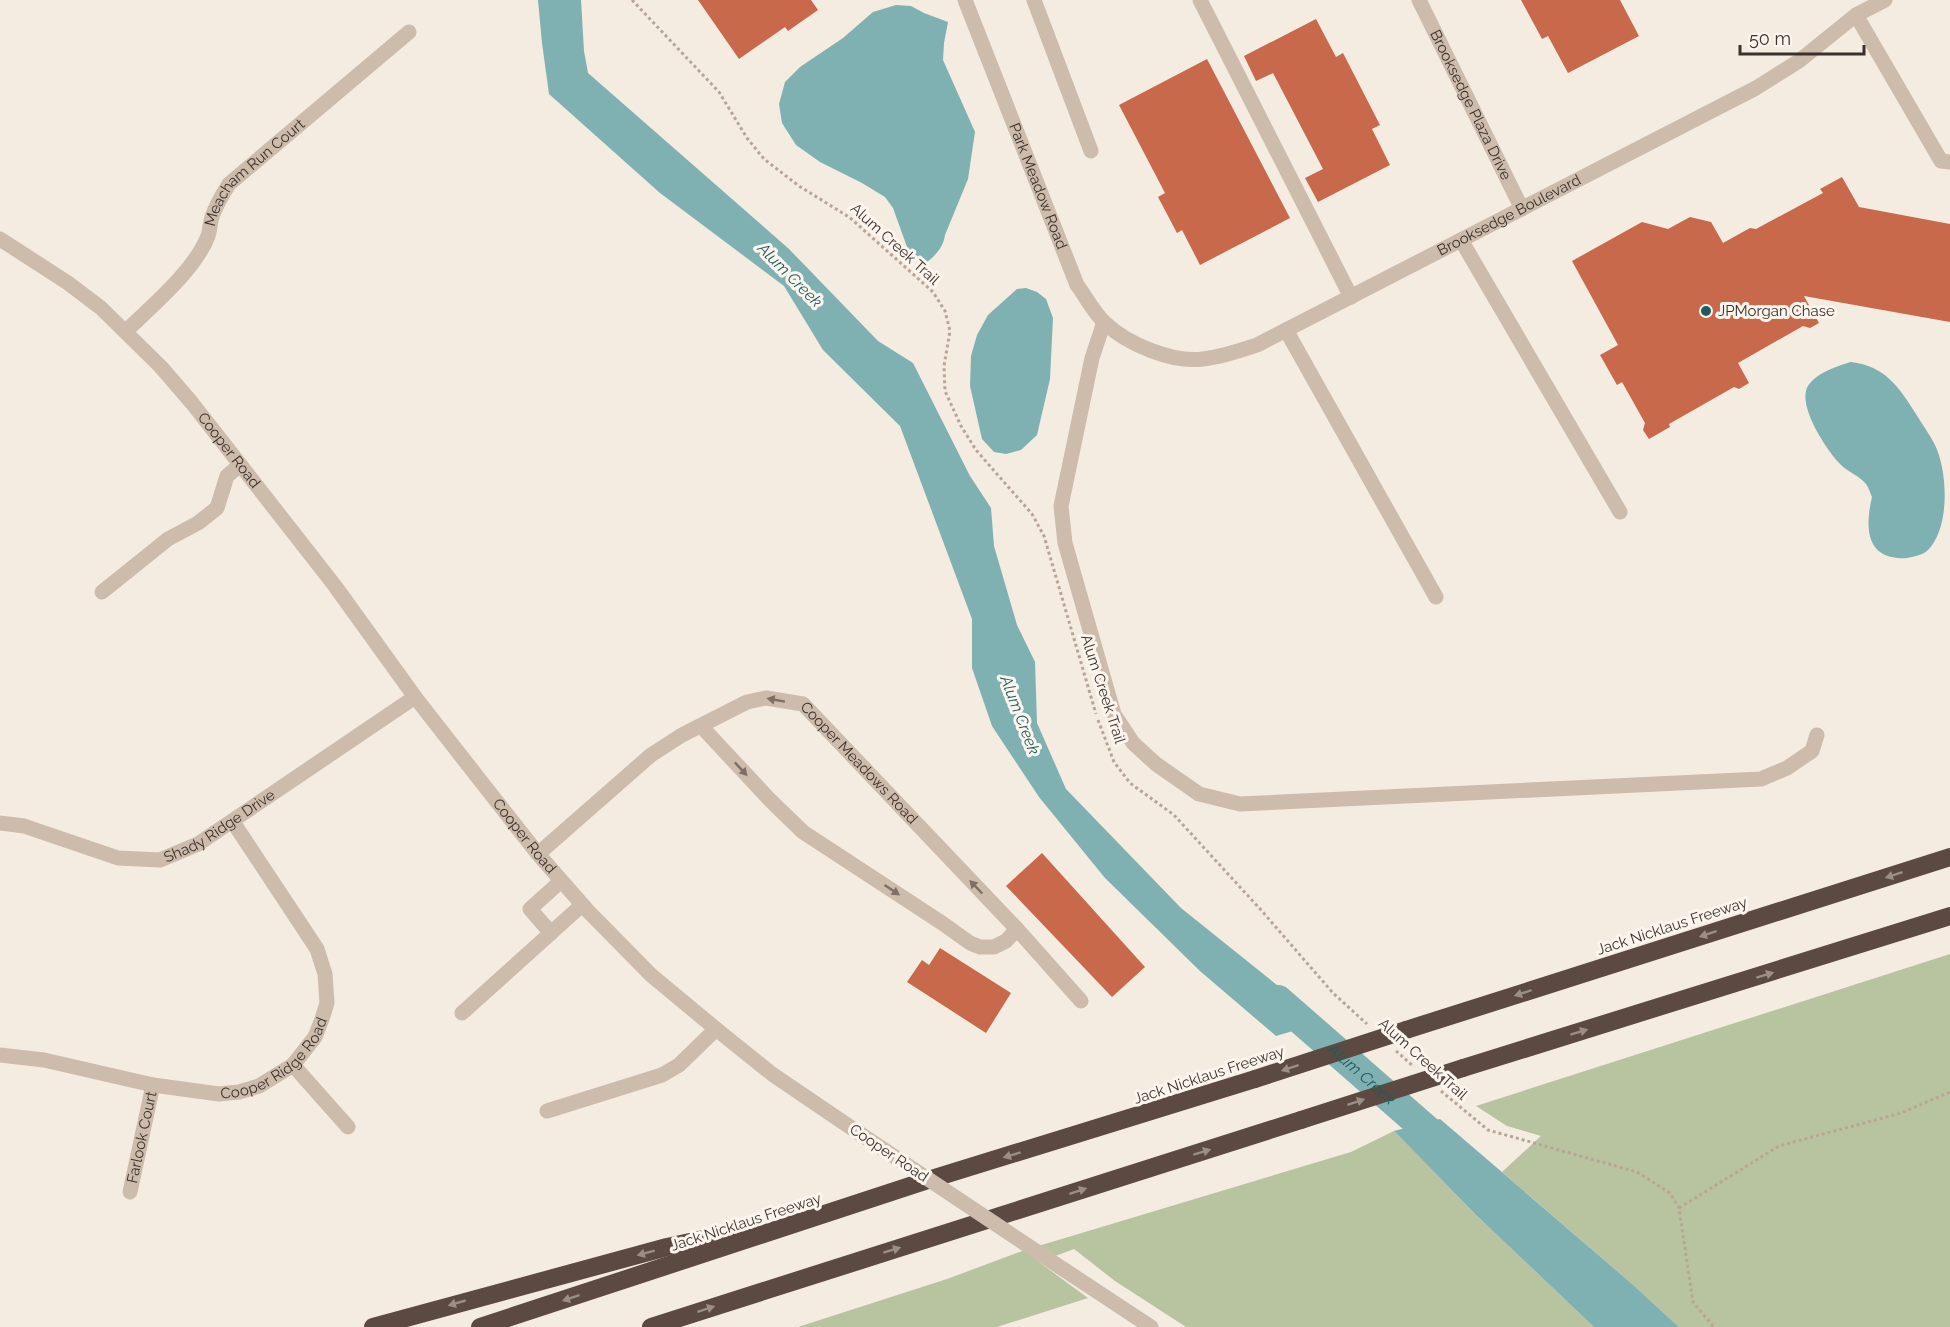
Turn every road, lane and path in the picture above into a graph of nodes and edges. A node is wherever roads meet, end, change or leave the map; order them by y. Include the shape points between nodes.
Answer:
1 (632, 0) edge
2 (965, 0) edge
3 (1034, 0) edge
4 (1200, 0) edge
5 (1419, 0) edge
6 (1863, 0) edge
7 (1885, 0) edge
8 (1856, 15) junction
9 (409, 32) dead end
10 (1091, 151) dead end
11 (1950, 162) edge
12 (1522, 209) junction
13 (0, 239) edge
14 (1461, 240) junction
15 (1351, 297) junction
16 (1104, 322) junction
17 (1286, 330) junction
18 (126, 332) junction
19 (1142, 348) joint
20 (240, 465) junction
21 (1620, 512) dead end
22 (102, 592) dead end
23 (1436, 597) dead end
24 (415, 697) junction
25 (701, 726) junction
26 (1817, 735) dead end
27 (233, 822) junction
28 (0, 823) edge
29 (538, 854) junction
30 (1950, 857) edge
31 (561, 881) junction
32 (582, 905) junction
33 (1950, 916) edge
34 (1017, 929) junction
35 (551, 933) junction
36 (1081, 1001) dead end
37 (462, 1013) dead end
38 (716, 1029) junction
39 (1375, 1032) dead end
40 (1392, 1047) dead end
41 (0, 1055) edge
42 (293, 1065) junction
43 (1417, 1070) dead end
44 (153, 1085) junction
45 (1434, 1085) dead end
46 (1950, 1092) edge
47 (547, 1111) dead end
48 (348, 1127) dead end
49 (130, 1192) dead end
50 (846, 1208) junction
51 (1679, 1208) junction
52 (372, 1327) edge
53 (480, 1327) edge
54 (651, 1327) edge
55 (1151, 1327) edge
56 (1714, 1327) edge

1 - 39 path, Alum Creek Trail via 719,92 764,159 798,186 849,216 933,292 945,311 950,331 944,366 945,392 975,450 1032,514 1044,536 1114,762 1130,783 1174,815 1333,993
2 - 16 street, Park Meadow Road via 1077,285
3 - 10 street
4 - 15 street
5 - 12 street, Brooksedge Plaza Drive
6 - 8 street, Brooksedge Boulevard
7 - 8 street, Brooksedge Boulevard
8 - 11 street via 1941,161
8 - 12 street, Brooksedge Boulevard via 1799,61 1756,88
9 - 18 street, Meacham Run Court via 229,184 194,260
12 - 14 street, Brooksedge Boulevard
13 - 18 street, Cooper Road via 68,283
14 - 15 street, Brooksedge Boulevard
14 - 21 street
15 - 17 street, Brooksedge Boulevard
16 - 19 street, Park Meadow Road
16 - 26 street via 1092,358 1061,506 1065,543 1114,714 1133,743 1199,794 1240,804 1761,779 1812,751
17 - 19 street, Brooksedge Boulevard via 1257,345 1200,360
17 - 23 street
18 - 20 street, Cooper Road via 161,366
20 - 22 street via 227,476 217,508 168,539
20 - 24 street, Cooper Road
24 - 27 street, Shady Ridge Drive
24 - 29 street, Cooper Road
25 - 29 street, Cooper Meadows Road via 651,755
25 -> 34 street via 803,832 970,943 994,947
34 -> 25 street, Cooper Meadows Road via 803,704 766,698 747,702
27 - 28 street, Shady Ridge Drive via 198,844 160,860 118,858 24,826
27 - 42 street, Cooper Ridge Road via 317,949 325,974 327,1003 322,1019 315,1037
29 - 31 street, Cooper Road
30 -> 50 highway, Jack Nicklaus Freeway, bridge
31 - 32 street, Cooper Road
31 - 35 street via 530,909
32 - 35 street
32 - 38 street, Cooper Road via 651,975
54 -> 33 highway, bridge
34 - 36 street, Cooper Meadows Road
35 - 37 street
38 - 47 street via 679,1065 662,1075
38 - 55 street, Cooper Road, bridge via 772,1074
40 - 43 path, Alum Creek Trail
41 - 44 street, Cooper Ridge Road via 44,1060
42 - 44 street, Cooper Ridge Road via 259,1086 239,1092 219,1094
42 - 48 street
44 - 49 street, Farlook Court
45 - 51 path, Alum Creek Trail via 1488,1130 1637,1172 1670,1193
46 - 51 path via 1901,1113 1779,1146
50 -> 52 highway via 667,1247
50 -> 53 highway, Jack Nicklaus Freeway
51 - 56 path via 1693,1302

